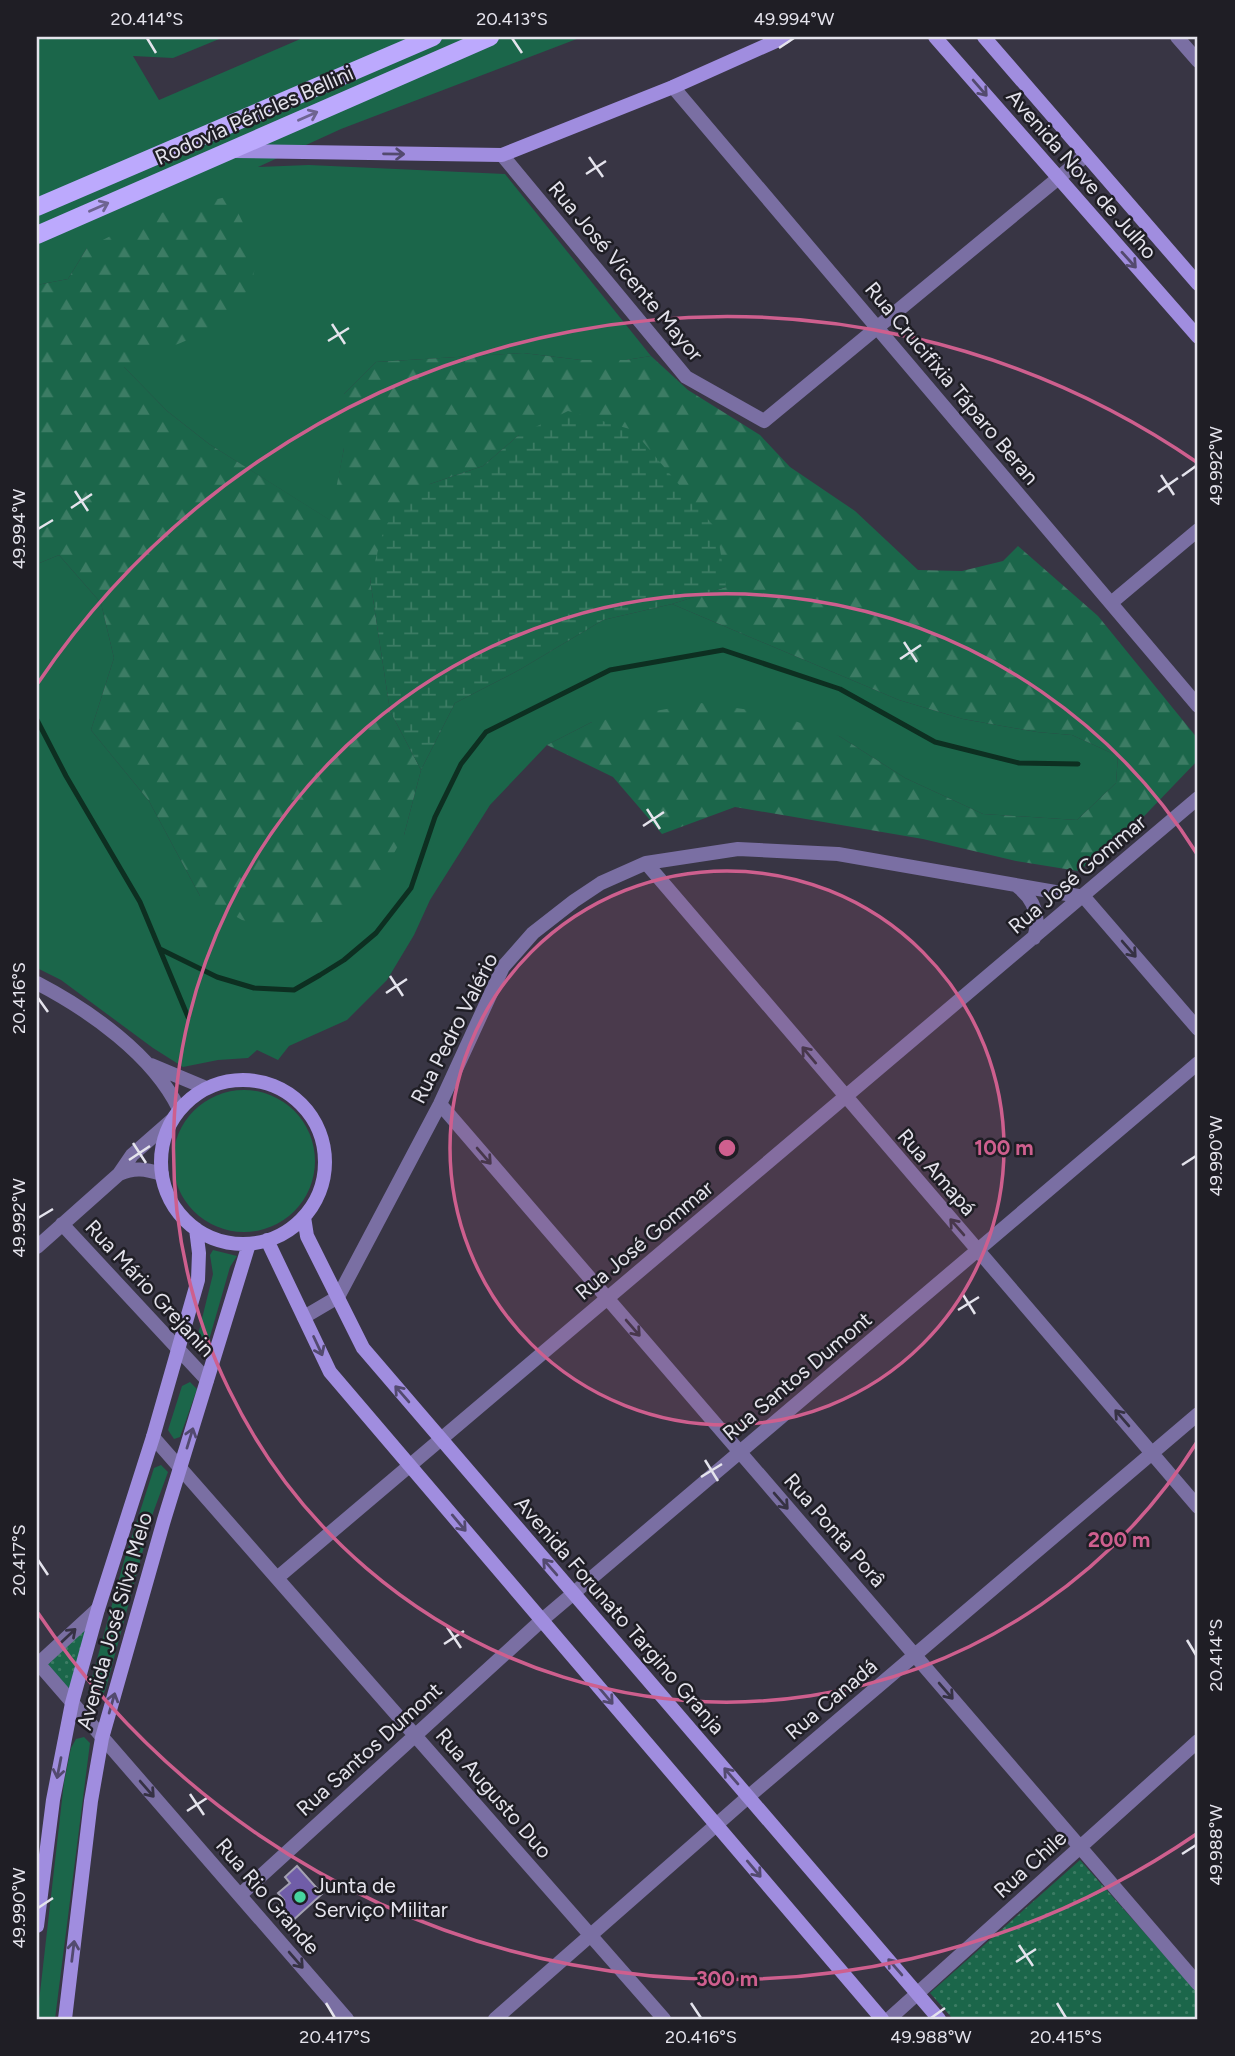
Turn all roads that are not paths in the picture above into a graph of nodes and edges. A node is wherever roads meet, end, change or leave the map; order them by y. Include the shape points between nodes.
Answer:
1 (433, 37) edge
2 (490, 37) edge
3 (785, 37) edge
4 (935, 37) edge
5 (984, 37) edge
6 (1177, 37) edge
7 (1198, 61) edge
8 (673, 87) junction
9 (228, 151) junction
10 (502, 155) junction
11 (1085, 156) junction
12 (1058, 179) junction
13 (37, 207) edge
14 (37, 235) edge
15 (1198, 284) edge
16 (877, 328) junction
17 (1198, 337) edge
18 (1198, 530) edge
19 (1111, 603) junction
20 (1198, 706) edge
21 (1198, 798) edge
22 (646, 863) junction
23 (1016, 885) junction
24 (1084, 897) junction
25 (1034, 938) junction
26 (37, 983) edge
27 (1198, 1029) edge
28 (1198, 1063) edge
29 (150, 1065) junction
30 (206, 1088) junction
31 (845, 1097) junction
32 (440, 1104) junction
33 (176, 1115) junction
34 (119, 1174) junction
35 (162, 1174) junction
36 (304, 1217) junction
37 (62, 1224) junction
38 (196, 1229) junction
39 (267, 1240) junction
40 (250, 1244) junction
41 (37, 1247) edge
42 (977, 1251) junction
43 (338, 1297) junction
44 (607, 1298) junction
45 (304, 1317) junction
46 (178, 1349) junction
47 (207, 1380) junction
48 (1198, 1415) edge
49 (153, 1437) junction
50 (441, 1440) junction
51 (740, 1452) junction
52 (1152, 1453) junction
53 (410, 1466) junction
54 (181, 1468) junction
55 (1198, 1507) edge
56 (277, 1578) junction
57 (573, 1593) junction
58 (98, 1609) junction
59 (541, 1620) junction
60 (915, 1655) junction
61 (37, 1664) edge
62 (72, 1703) junction
63 (415, 1735) junction
64 (102, 1738) junction
65 (1198, 1741) edge
66 (748, 1797) junction
67 (716, 1825) junction
68 (1080, 1847) junction
69 (240, 1895) junction
70 (37, 1926) edge
71 (591, 1935) junction
72 (1198, 1984) edge
73 (917, 1994) junction
74 (65, 2019) edge
75 (347, 2019) edge
76 (495, 2019) edge
77 (664, 2019) edge
78 (882, 2019) edge
79 (889, 2019) edge
80 (939, 2019) edge

1 - 13 main road, Rodovia Péricles Bellini
9 -> 2 main road, Rodovia Péricles Bellini
3 - 8 street
4 -> 12 street, Avenida Nove de Julho
5 - 11 street, Avenida Nove de Julho
6 - 7 street
8 - 10 street
8 - 16 street, Rua Crucifixia Táparo Beran
9 -> 10 street
14 -> 9 main road, Rodovia Péricles Bellini
10 - 16 street, Rua José Vicente Mayor via 686,377 764,421
11 - 12 street
11 - 15 street, Avenida Nove de Julho
12 - 16 street
12 -> 17 street, Avenida Nove de Julho
16 - 19 street, Rua Crucifixia Táparo Beran
18 - 19 street
19 - 20 street, Rua Crucifixia Táparo Beran
21 - 24 street, Rua José Gommar
22 - 23 street, Rua Pedro Valério via 738,849 838,854
31 -> 22 street, Rua Amapá
22 - 32 street, Rua Pedro Valério via 573,901 533,933 503,967
23 - 24 street, Rua Pedro Valério
23 - 25 street via 1034,907
24 - 25 street, Rua José Gommar
24 -> 27 street
25 - 31 street, Rua José Gommar
26 - 29 street via 90,1014
28 - 42 street, Rua Santos Dumont
29 - 30 street
29 - 33 street via 171,1092
30 - 33 street
30 - 36 street via 230,1081 255,1081 279,1088 315,1123 323,1147 324,1172
42 -> 31 street, Rua Amapá
31 - 44 street, Rua José Gommar
32 - 43 street, Rua Pedro Valério
32 -> 44 street, Rua Ponta Porâ
33 - 34 street via 132,1155
33 - 35 street via 163,1146
34 - 35 street via 132,1168
34 - 37 street
35 - 38 street via 168,1195
36 - 39 street
36 - 43 street, Avenida Forunato Targino Granja via 307,1236
37 - 41 street
37 - 46 street, Rua Mário Grejanin
38 - 40 street via 213,1238
38 - 46 street, Avenida José Silva Melo via 198,1280
39 - 40 street
39 - 45 street
40 - 47 street, Avenida José Silva Melo
42 - 51 street, Rua Santos Dumont
52 -> 42 street, Rua Amapá
43 - 45 street
50 -> 43 street, Avenida Forunato Targino Granja via 363,1348
44 - 50 street, Rua José Gommar
44 -> 51 street, Rua Ponta Porâ
45 -> 53 street via 330,1372
46 - 47 street, Rua Mário Grejanin
46 - 49 street, Avenida José Silva Melo
54 -> 47 street, Avenida José Silva Melo
48 - 52 street, Rua Canadá
49 - 54 street, Rua Augusto Duo
49 - 58 street, Avenida José Silva Melo
50 - 53 street, Rua José Gommar
57 -> 50 street, Avenida Forunato Targino Granja
51 - 57 street, Rua Santos Dumont
51 -> 60 street, Rua Ponta Porâ
52 - 55 street, Rua Amapá
52 - 60 street, Rua Canadá
53 - 56 street, Rua José Gommar
53 -> 59 street
54 - 56 street, Rua Augusto Duo
64 -> 54 street, Avenida José Silva Melo
56 - 63 street, Rua Augusto Duo
57 - 59 street, Rua Santos Dumont
66 -> 57 street, Avenida Forunato Targino Granja
61 -> 58 street
58 - 62 street, Avenida José Silva Melo
59 - 63 street, Rua Santos Dumont
59 -> 67 street
60 - 66 street, Rua Canadá
60 -> 68 street, Rua Ponta Porâ
61 - 62 street
62 - 64 street, Rua Rio Grande
62 -> 70 street, Avenida José Silva Melo via 52,1800
63 - 69 street, Rua Santos Dumont
63 - 71 street, Rua Augusto Duo
64 -> 69 street, Rua Rio Grande
74 -> 64 street, Avenida José Silva Melo
65 - 68 street, Rua Chile
66 - 67 street, Rua Canadá
73 -> 66 street, Avenida Forunato Targino Granja
67 - 71 street, Rua Canadá
67 -> 78 street
68 - 72 street, Rua Ponta Porâ
68 - 73 street, Rua Chile
69 -> 75 street, Rua Rio Grande
71 - 76 street, Rua Canadá
71 - 77 street, Rua Augusto Duo
73 - 79 street, Rua Chile
73 - 80 street, Avenida Forunato Targino Granja

